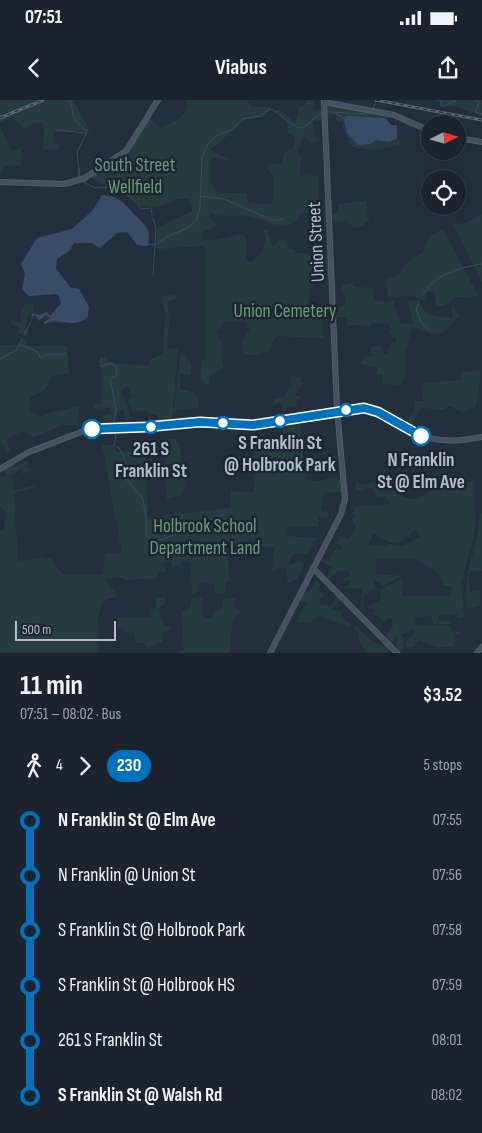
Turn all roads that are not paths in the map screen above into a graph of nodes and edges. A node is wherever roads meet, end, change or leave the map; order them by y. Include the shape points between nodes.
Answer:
1 (158, 100) edge
2 (324, 101) edge
3 (421, 127) edge
4 (466, 139) edge
5 (482, 142) edge
6 (0, 182) edge
7 (338, 412) junction
8 (482, 437) edge
9 (0, 469) edge
10 (313, 568) junction
11 (482, 646) edge
12 (270, 653) edge
13 (397, 653) edge
14 (477, 653) edge

1 - 6 main road via 126,151 83,179 64,184
2 - 3 main road via 396,116
2 - 7 main road, Union Street
4 - 5 main road
7 - 8 main road via 370,409 414,433 437,440 460,441
7 - 9 main road via 253,425 200,422 93,428 32,450
7 - 10 main road, Union Street via 344,504
10 - 12 main road, Union Street
10 - 13 main road
11 - 14 main road

